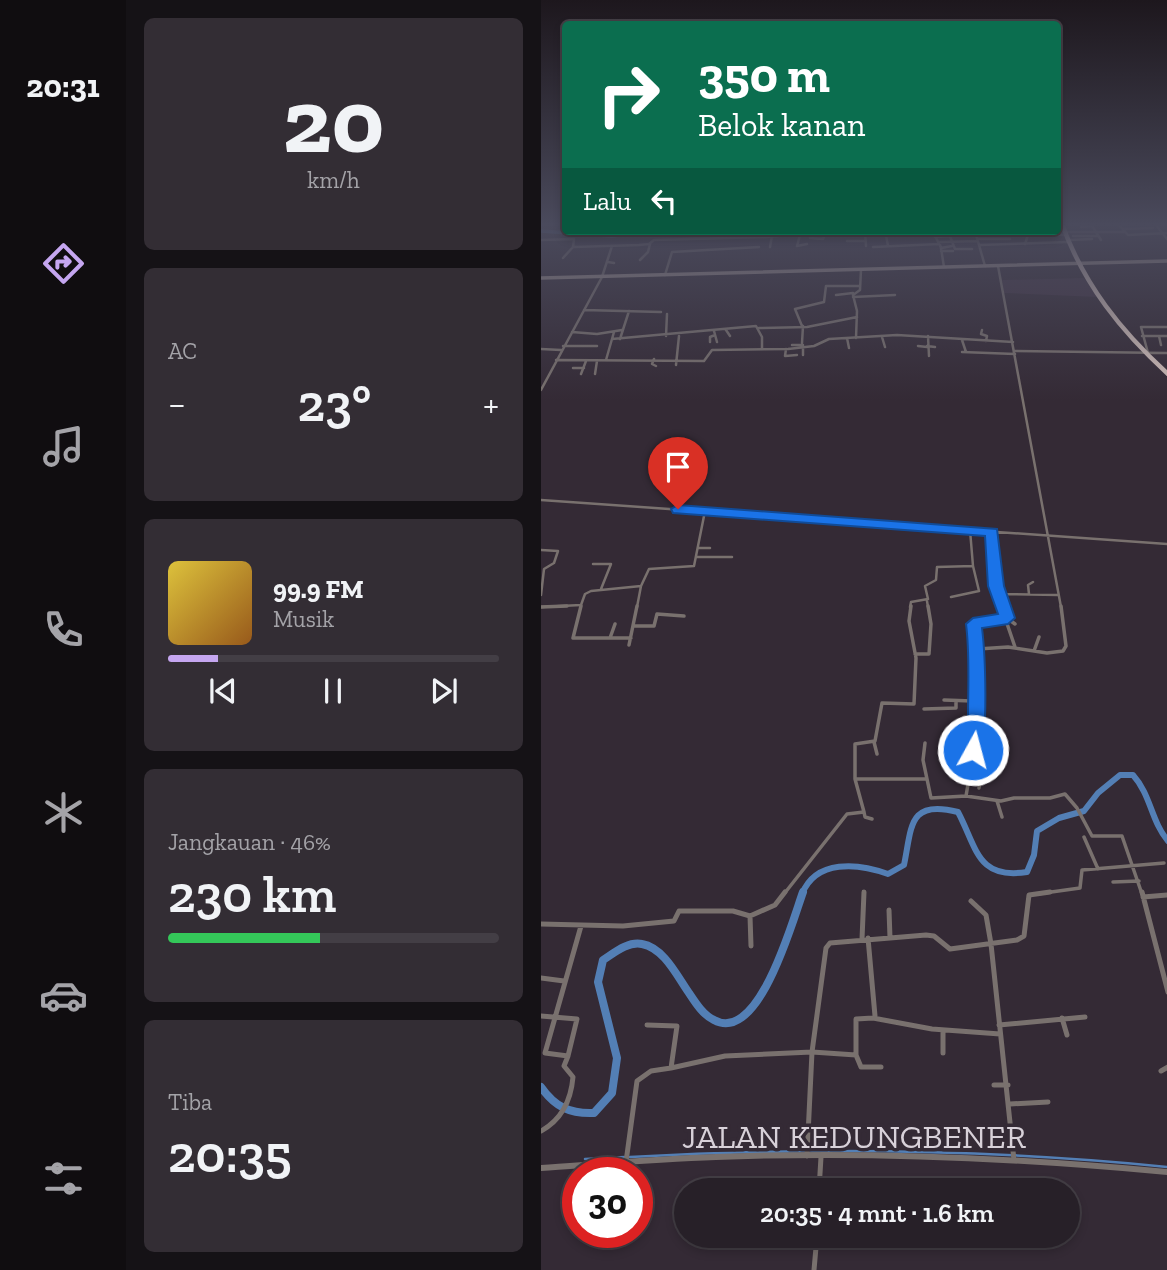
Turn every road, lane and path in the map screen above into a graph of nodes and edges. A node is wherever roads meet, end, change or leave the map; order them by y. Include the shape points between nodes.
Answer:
1 (599, 283) edge
2 (1002, 283) edge
3 (1089, 283) edge
4 (860, 286) joint
5 (836, 295) dead end
6 (854, 295) junction
7 (895, 295) dead end
8 (584, 310) junction
9 (629, 311) junction
10 (661, 312) dead end
11 (667, 314) dead end
12 (857, 317) junction
13 (802, 326) junction
14 (1165, 327) edge
15 (759, 328) junction
16 (622, 330) junction
17 (726, 330) junction
18 (982, 330) dead end
19 (571, 332) junction
20 (615, 332) junction
21 (714, 333) junction
22 (1166, 334) edge
23 (679, 335) junction
24 (730, 335) dead end
25 (666, 336) junction
26 (928, 336) junction
27 (1142, 336) junction
28 (1159, 336) junction
29 (882, 337) junction
30 (847, 338) junction
31 (856, 338) junction
32 (620, 339) junction
33 (612, 340) junction
34 (962, 340) junction
35 (986, 341) junction
36 (710, 342) dead end
37 (717, 342) dead end
38 (1013, 342) junction
39 (792, 345) dead end
40 (1161, 345) dead end
41 (597, 346) dead end
42 (803, 346) junction
43 (918, 346) dead end
44 (935, 346) dead end
45 (885, 347) dead end
46 (927, 347) junction
47 (562, 348) junction
48 (762, 348) junction
49 (848, 348) dead end
50 (541, 349) edge
51 (786, 349) junction
52 (1014, 352) junction
53 (1146, 353) junction
54 (1167, 354) edge
55 (797, 355) dead end
56 (803, 355) dead end
57 (929, 356) dead end
58 (629, 358) junction
59 (654, 359) junction
60 (556, 360) junction
61 (606, 360) junction
62 (690, 360) junction
63 (586, 361) junction
64 (597, 361) junction
65 (627, 363) dead end
66 (677, 363) junction
67 (656, 366) dead end
68 (689, 367) dead end
69 (573, 368) dead end
70 (584, 368) junction
71 (581, 374) dead end
72 (595, 374) dead end
73 (1167, 374) edge
74 (541, 390) edge
75 (541, 500) edge
76 (705, 512) junction
77 (970, 530) junction
78 (992, 532) junction
79 (1048, 536) junction
80 (1167, 544) edge
81 (698, 548) junction
82 (710, 548) dead end
83 (541, 550) edge
84 (696, 557) junction
85 (732, 557) dead end
86 (593, 564) dead end
87 (694, 566) junction
88 (973, 566) junction
89 (693, 572) dead end
90 (1033, 582) dead end
91 (641, 586) junction
92 (602, 589) junction
93 (997, 594) junction
94 (1029, 594) junction
95 (1059, 594) junction
96 (541, 595) edge
97 (951, 597) dead end
98 (927, 600) junction
99 (581, 605) junction
100 (541, 607) edge
101 (684, 615) dead end
102 (1008, 618) junction
103 (615, 624) dead end
104 (1015, 624) dead end
105 (634, 626) junction
106 (1039, 637) dead end
107 (610, 638) junction
108 (631, 638) junction
109 (630, 645) dead end
110 (1015, 647) junction
111 (977, 651) junction
112 (1034, 651) junction
113 (915, 654) junction
114 (945, 700) dead end
115 (956, 701) junction
116 (975, 702) junction
117 (924, 709) dead end
118 (874, 742) junction
119 (925, 743) dead end
120 (973, 750) junction
121 (877, 754) dead end
122 (855, 779) junction
123 (926, 779) junction
124 (979, 788) dead end
125 (966, 796) junction
126 (995, 801) junction
127 (864, 812) junction
128 (1002, 817) dead end
129 (872, 819) dead end
130 (1084, 837) dead end
131 (1163, 863) dead end
132 (1133, 865) junction
133 (1098, 869) junction
134 (1139, 881) junction
135 (1113, 882) dead end
136 (864, 892) dead end
137 (1167, 895) edge
138 (1143, 897) junction
139 (971, 901) dead end
140 (889, 910) dead end
141 (750, 916) junction
142 (541, 924) edge
143 (581, 926) junction
144 (890, 938) junction
145 (865, 939) junction
146 (991, 944) junction
147 (751, 946) dead end
148 (541, 978) edge
149 (564, 981) junction
150 (1167, 992) edge
151 (541, 1016) edge
152 (555, 1017) junction
153 (875, 1017) junction
154 (1085, 1017) dead end
155 (1062, 1018) junction
156 (647, 1025) dead end
157 (999, 1025) junction
158 (943, 1031) junction
159 (999, 1034) junction
160 (1067, 1035) dead end
161 (812, 1052) junction
162 (943, 1053) dead end
163 (856, 1055) junction
164 (568, 1056) junction
165 (881, 1067) dead end
166 (671, 1068) junction
167 (994, 1085) dead end
168 (1008, 1085) junction
169 (1048, 1102) dead end
170 (1010, 1104) junction
171 (541, 1131) edge
172 (807, 1151) junction
173 (627, 1157) joint
174 (821, 1157) junction
175 (1014, 1157) junction
176 (562, 1165) edge
177 (541, 1168) edge
178 (1167, 1172) edge
179 (820, 1178) edge
180 (816, 1248) edge
181 (814, 1270) edge

1 - 8 street
2 - 38 street
3 - 53 highway
4 - 6 street
4 - 13 street via 826,286 824,302 795,309
5 - 6 street
6 - 7 street
6 - 12 street
8 - 9 street
8 - 19 street
9 - 10 street
9 - 16 street
11 - 25 street
12 - 13 street
12 - 31 street
13 - 15 street
13 - 42 street
14 - 22 street
14 - 27 street via 1141,327
15 - 17 street
15 - 48 street
16 - 20 street
16 - 32 street
17 - 21 street
17 - 24 street
18 - 35 street
19 - 20 street
19 - 47 street
20 - 33 street
21 - 23 street
21 - 36 street
21 - 37 street
22 - 28 street
23 - 25 street
23 - 66 street
25 - 32 street
26 - 29 street
26 - 34 street
26 - 46 street
27 - 28 street
27 - 53 street
28 - 40 street
29 - 31 street
29 - 45 street
30 - 31 street
30 - 42 street
30 - 49 street
32 - 33 street
33 - 61 street
34 - 35 street
34 - 52 street via 964,352
35 - 38 street
38 - 52 street
39 - 42 street
41 - 47 street
42 - 51 street
42 - 56 street
43 - 46 street
44 - 46 street
46 - 57 street
47 - 50 street
47 - 60 street
48 - 51 street
48 - 62 street via 712,350 704,361
51 - 55 street via 785,356
52 - 53 street
52 - 79 street
53 - 54 street
53 - 73 highway
58 - 59 street
58 - 61 street
58 - 65 street
59 - 66 street
59 - 67 street
60 - 63 street
60 - 74 street
61 - 64 street
62 - 66 street
62 - 68 street
63 - 64 street
63 - 70 street
64 - 72 street
69 - 70 street
70 - 71 street
75 - 76 street
76 - 77 street
76 - 81 street
77 - 78 street
77 - 88 street
78 - 79 street
78 - 93 street
79 - 80 street
79 - 95 street
81 - 82 street
81 - 84 street
83 - 96 street via 558,551 554,563 544,569
84 - 85 street
84 - 87 street
86 - 92 street via 611,564
87 - 89 street
87 - 91 street via 648,569
88 - 97 street via 979,592
88 - 98 street via 936,568 935,582 925,586
90 - 94 street via 1027,586
91 - 92 street
91 - 105 street
92 - 99 street via 585,594
93 - 94 street
93 - 102 street
94 - 95 street
95 - 112 street via 1065,650
98 - 113 street via 929,654
98 - 113 street via 911,602
99 - 100 street
99 - 107 street via 573,638
101 - 105 street via 658,614 654,626
102 - 104 street
102 - 110 street
102 - 111 street via 975,622
103 - 107 street
105 - 108 street
106 - 112 street
107 - 108 street
108 - 109 street
110 - 111 street
110 - 112 street
111 - 116 street
113 - 118 street via 914,704 881,704
114 - 115 street
115 - 116 street
115 - 117 street via 956,708
116 - 120 street
118 - 121 street
118 - 122 street via 855,744
119 - 123 street
120 - 124 street via 985,754
120 - 125 street
122 - 123 street
122 - 127 street
123 - 125 street via 931,798
125 - 126 street
126 - 128 street
126 - 132 street via 1068,796 1093,836 1122,836
127 - 129 street
127 - 141 street via 847,814 775,905
130 - 133 street
131 - 132 street
132 - 133 street
132 - 134 street
133 - 146 street via 1081,870 1078,888 1029,895 1024,936
134 - 135 street
134 - 138 street
136 - 145 street
137 - 138 street
138 - 150 street
139 - 146 street via 986,915
140 - 144 street
141 - 143 street via 733,911 679,911 671,922
141 - 147 street
142 - 143 street
143 - 149 street
144 - 145 street
144 - 146 street via 930,935 950,949
145 - 153 street
145 - 161 street via 828,945
146 - 157 street
148 - 149 street
149 - 152 street
151 - 152 street
152 - 164 street via 577,1019
152 - 164 street via 545,1054
153 - 158 street
153 - 163 street via 856,1020
154 - 155 street
155 - 157 street
155 - 160 street
156 - 166 street via 677,1026
157 - 159 street
158 - 159 street
158 - 162 street
159 - 168 street
161 - 163 street
161 - 166 street via 725,1056
161 - 172 street
163 - 165 street via 861,1067
164 - 171 street via 564,1066 572,1075 571,1093 555,1122
166 - 173 street via 651,1071 637,1081
167 - 168 street
168 - 170 street
169 - 170 street
170 - 175 street
172 - 173 street, JALAN KEDUNGBENER
172 - 174 street, JALAN KEDUNGBENER
174 - 175 street, JALAN KEDUNGBENER
174 - 179 street
175 - 178 street, JALAN KEDUNGBENER
176 - 177 street, JALAN KEDUNGBENER
180 - 181 street

